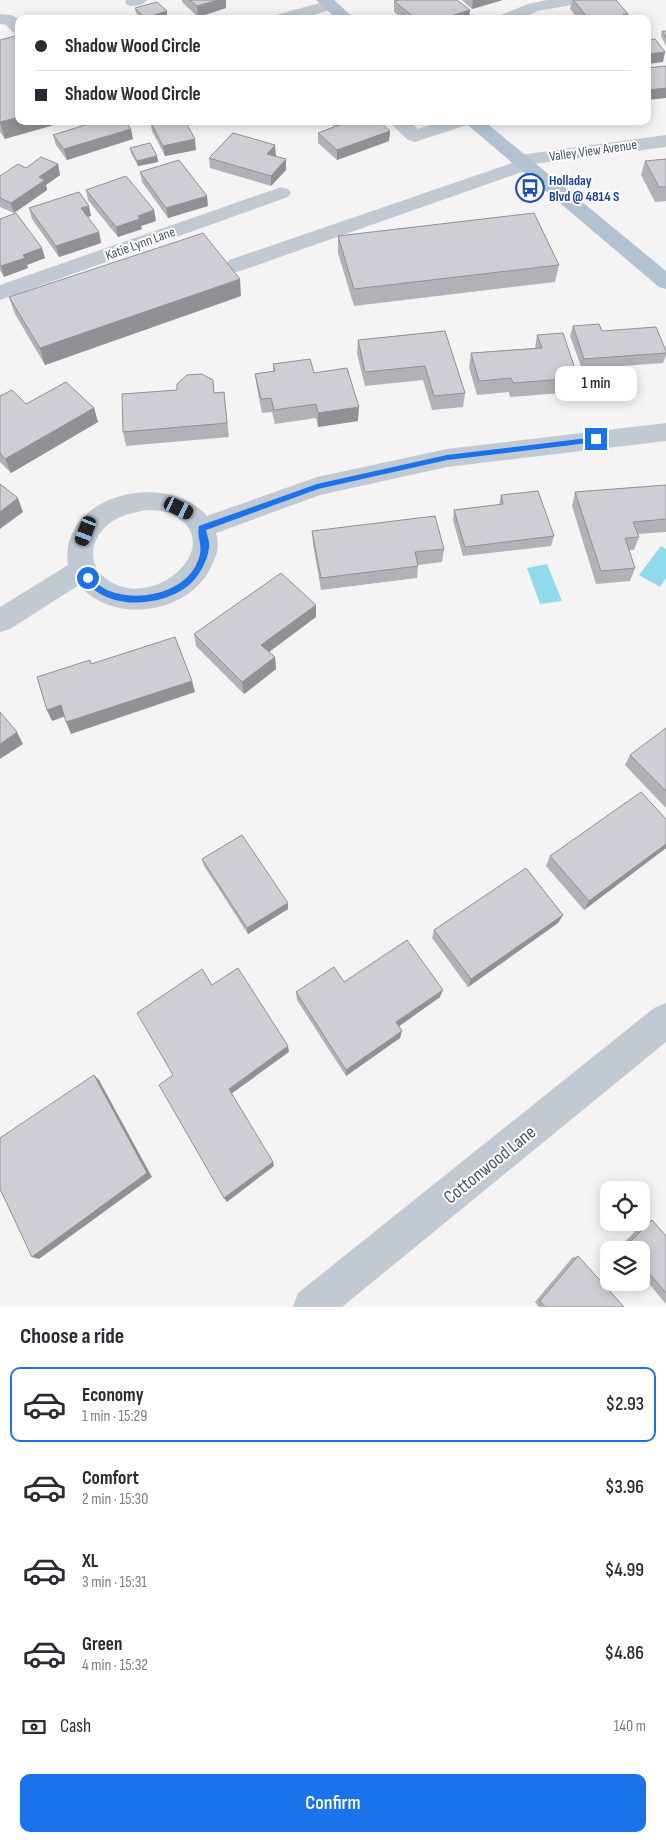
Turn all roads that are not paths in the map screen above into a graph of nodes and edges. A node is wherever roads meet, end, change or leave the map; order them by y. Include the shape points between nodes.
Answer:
1 (577, 0) edge
2 (327, 3) edge
3 (293, 15) edge
4 (342, 15) edge
5 (517, 15) edge
6 (0, 19) edge
7 (15, 24) edge
8 (402, 125) edge
9 (449, 125) edge
10 (477, 125) edge
11 (666, 141) edge
12 (522, 162) junction
13 (281, 194) dead end
14 (236, 265) dead end
15 (666, 282) edge
16 (0, 293) edge
17 (666, 432) edge
18 (202, 528) junction
19 (82, 570) junction
20 (0, 621) edge
21 (666, 1020) edge
22 (312, 1307) edge

1 - 5 street via 534,7
2 - 3 street
2 - 4 main road
6 - 7 street via 11,20
8 - 9 street via 415,136
10 - 12 main road
11 - 12 street, Valley View Avenue
12 - 14 street, Valley View Avenue
12 - 15 main road
13 - 16 street, Katie Lynn Lane
17 - 18 street via 447,458 317,486
18 - 19 street via 189,513 170,504 146,501 122,505 101,516 86,531 79,550
18 - 19 street via 206,546 200,566 186,583 164,595 139,600 114,596 94,586
19 - 20 street
21 - 22 street, Cottonwood Lane

